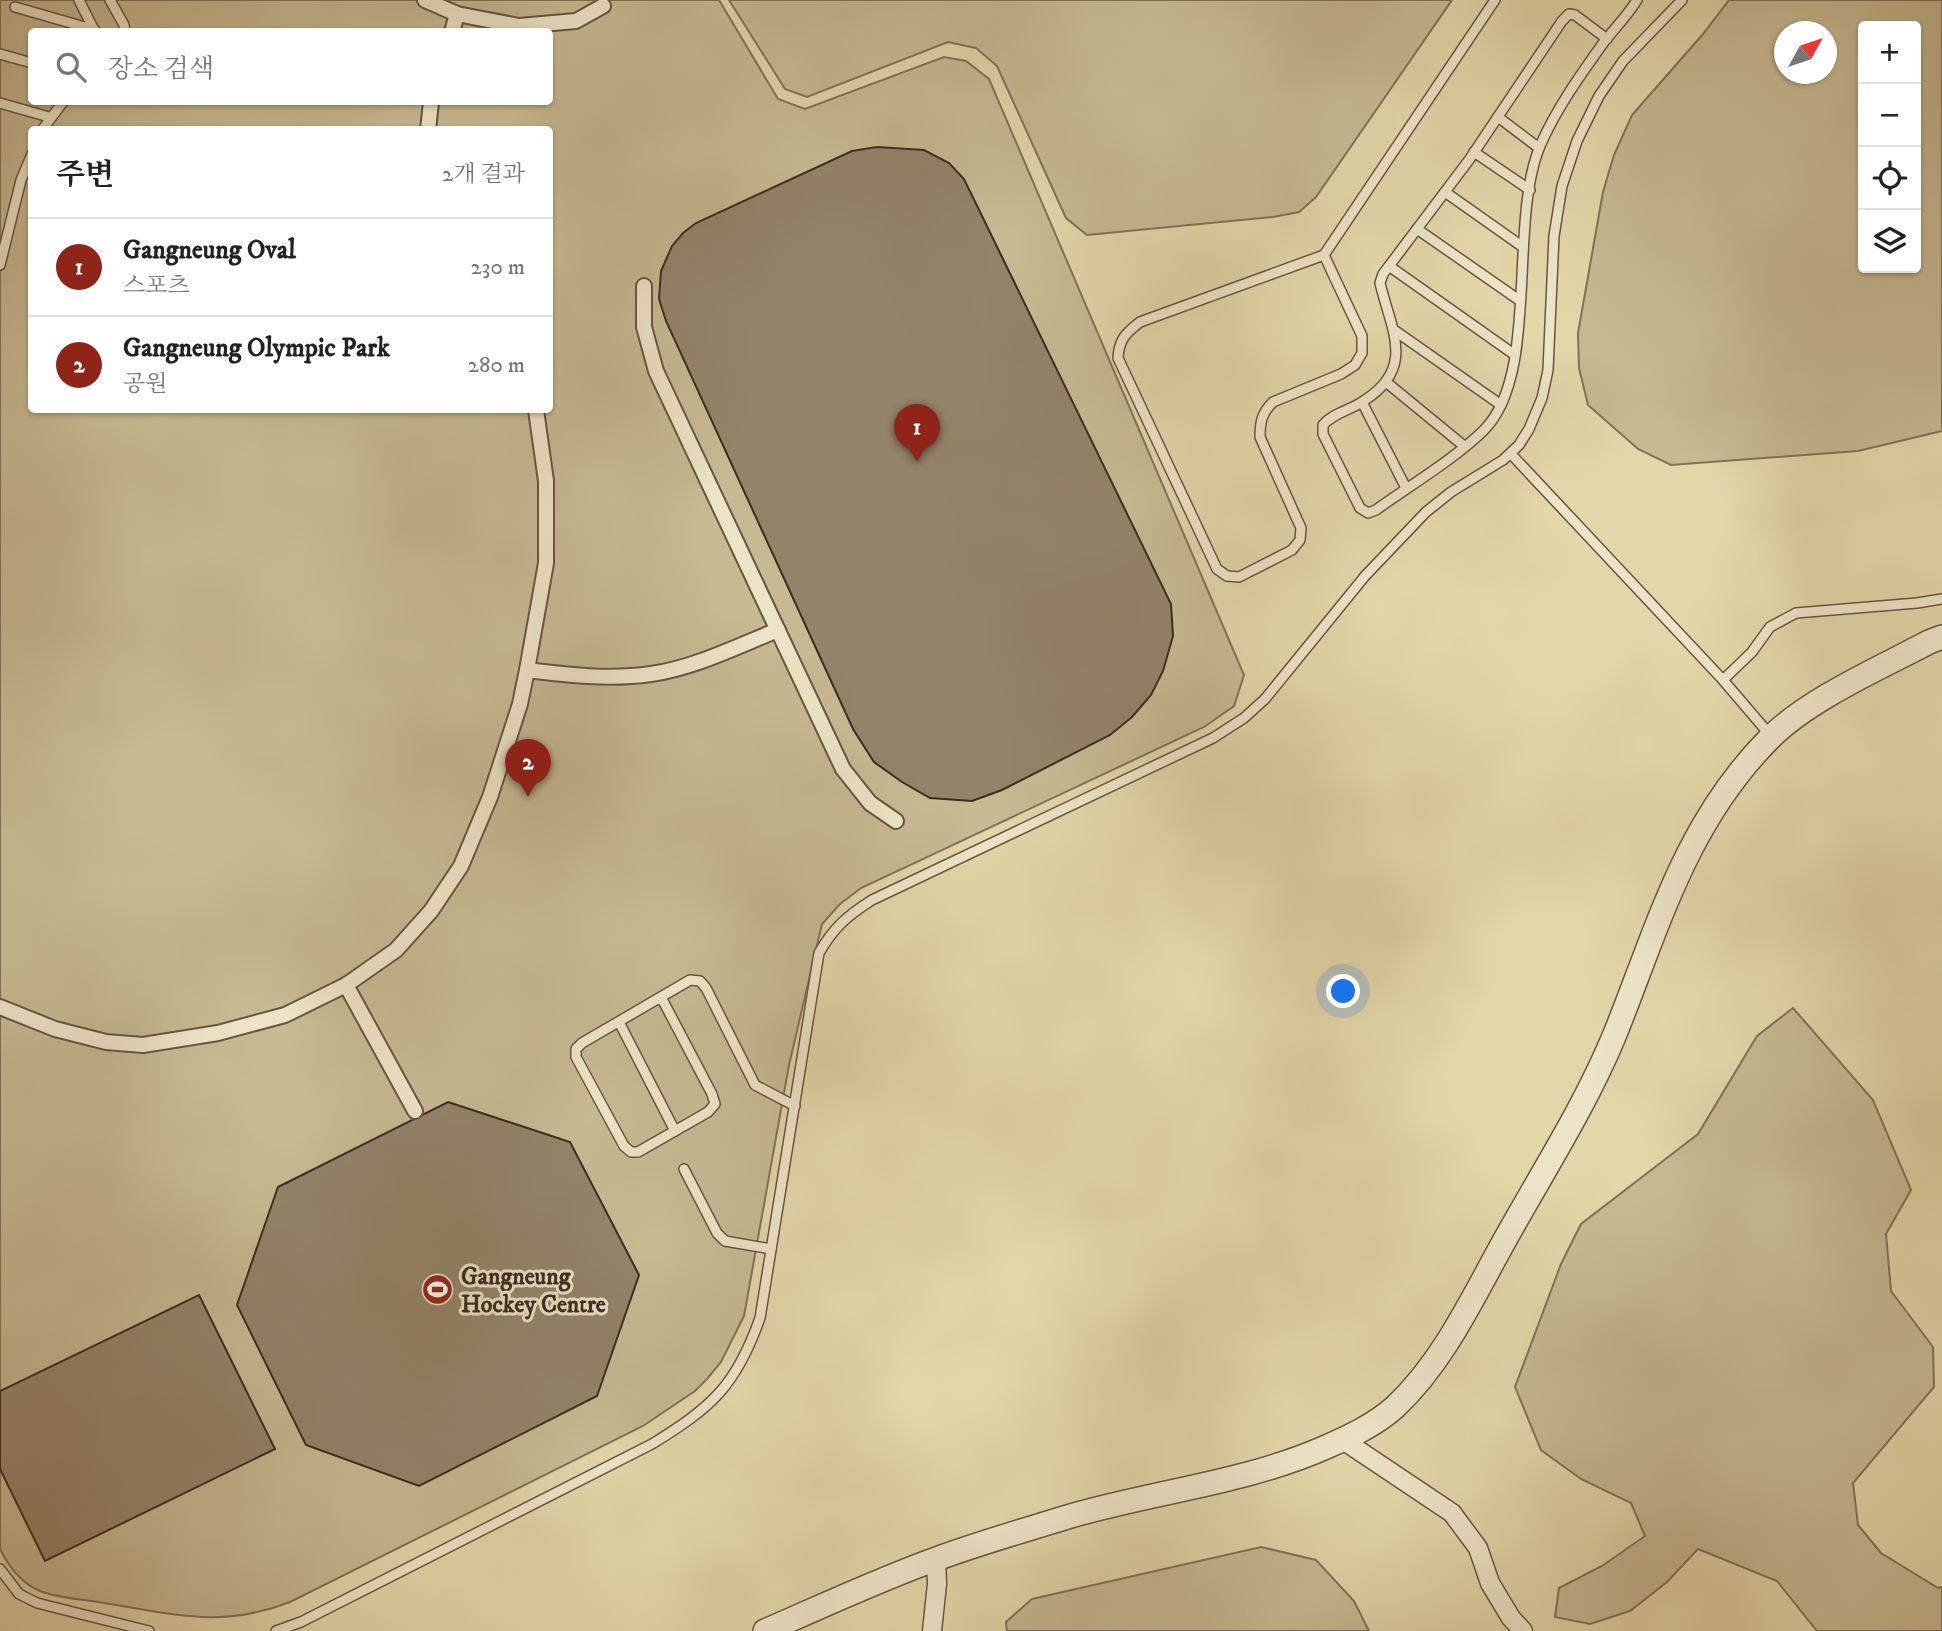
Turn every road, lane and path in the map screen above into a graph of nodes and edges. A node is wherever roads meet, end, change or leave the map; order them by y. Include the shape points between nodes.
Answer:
1 (79, 0) edge
2 (110, 0) edge
3 (425, 0) edge
4 (1495, 0) edge
5 (1637, 0) edge
6 (1682, 0) edge
7 (603, 6) dead end
8 (15, 7) dead end
9 (457, 15) junction
10 (85, 28) edge
11 (93, 28) edge
12 (124, 28) edge
13 (453, 28) edge
14 (1606, 39) junction
15 (0, 54) edge
16 (28, 62) edge
17 (0, 103) edge
18 (59, 105) edge
19 (431, 105) edge
20 (49, 117) junction
21 (1498, 117) junction
22 (43, 126) edge
23 (428, 126) edge
24 (1539, 148) junction
25 (1474, 152) junction
26 (28, 163) edge
27 (1530, 190) junction
28 (1445, 192) junction
29 (1416, 229) junction
30 (1523, 247) junction
31 (1324, 255) junction
32 (0, 265) edge
33 (1389, 266) junction
34 (644, 286) dead end
35 (1519, 300) junction
36 (1394, 330) junction
37 (1515, 355) junction
38 (1386, 382) junction
39 (1362, 402) junction
40 (1501, 405) junction
41 (536, 413) edge
42 (1464, 446) junction
43 (1511, 454) junction
44 (1406, 488) junction
45 (1942, 599) edge
46 (778, 630) junction
47 (1942, 637) edge
48 (527, 670) junction
49 (1723, 680) junction
50 (1771, 736) junction
51 (896, 821) dead end
52 (345, 985) junction
53 (661, 997) junction
54 (0, 1007) edge
55 (619, 1022) junction
56 (794, 1106) junction
57 (415, 1111) dead end
58 (675, 1131) junction
59 (684, 1169) dead end
60 (771, 1249) junction
61 (1343, 1440) junction
62 (936, 1559) junction
63 (0, 1569) edge
64 (149, 1631) edge
65 (276, 1631) edge
66 (765, 1631) edge
67 (933, 1631) edge
68 (1523, 1631) edge

1 - 11 lane
2 - 12 lane
3 - 9 street
4 - 31 lane
5 - 14 lane
6 - 43 lane via 1623,61 1577,141 1562,186 1554,236 1548,370 1529,429
7 - 9 street via 576,21 520,26
8 - 10 lane
9 - 13 street
14 - 21 lane via 1569,15
14 - 24 lane
15 - 16 lane
17 - 20 lane
18 - 20 lane
19 - 23 street
20 - 22 lane
21 - 24 lane
21 - 25 lane
24 - 27 lane
25 - 27 lane
25 - 28 lane
26 - 32 lane
27 - 30 lane
28 - 29 lane
28 - 30 lane
29 - 33 lane
29 - 35 lane
30 - 35 lane
31 - 31 lane via 1140,322 1119,345 1118,358 1217,569 1227,576 1239,577 1292,550 1300,540 1301,528 1259,437 1264,410 1341,374 1355,365 1362,353 1362,336
33 - 36 lane via 1380,283
33 - 37 lane
34 - 46 street via 644,327 656,371
35 - 37 lane
36 - 38 lane via 1396,363
36 - 40 lane
37 - 40 lane
38 - 39 lane
38 - 42 lane
39 - 44 lane
39 - 44 lane via 1323,425 1323,434 1360,508 1368,513 1376,510
40 - 42 lane via 1484,430
41 - 48 street via 546,481 546,563
42 - 44 lane
43 - 49 lane
43 - 56 lane via 1451,492 1399,538 1280,682 1244,718 1213,738 849,915 831,932 820,953
45 - 49 lane via 1796,613 1770,627
46 - 48 street via 715,656 652,674 593,677
46 - 51 street via 843,769 870,803
47 - 50 street via 1804,710
48 - 52 street via 490,797 461,866 432,911 396,950
49 - 50 lane
50 - 61 street via 1732,780 1698,831 1591,1088 1435,1363 1394,1408
52 - 54 street via 285,1015 143,1045 106,1042 55,1029
52 - 57 street
53 - 55 lane
53 - 56 lane via 690,981 700,981 755,1085
53 - 58 lane via 715,1104
55 - 58 lane
55 - 58 lane via 582,1043 576,1057 631,1152
56 - 60 lane
59 - 60 lane via 725,1241
60 - 65 lane via 760,1318 738,1370 722,1392 689,1421 652,1444
61 - 62 street via 1222,1482 1071,1516
61 - 68 street via 1452,1513 1478,1548 1490,1583
62 - 66 street
62 - 67 street
63 - 64 lane via 19,1594 37,1603

